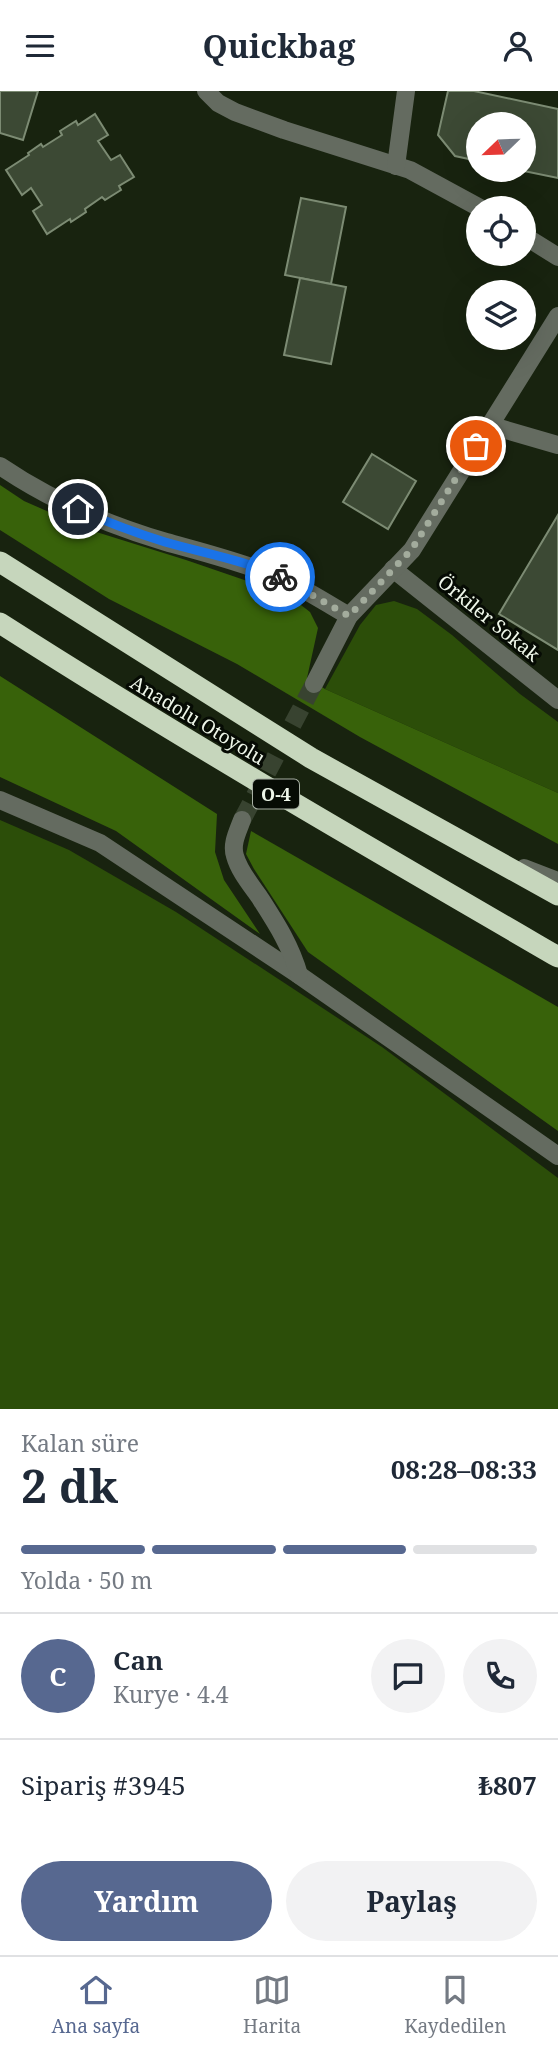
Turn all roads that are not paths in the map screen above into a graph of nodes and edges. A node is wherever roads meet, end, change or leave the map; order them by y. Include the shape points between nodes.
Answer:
1 (206, 91) edge
2 (406, 91) edge
3 (396, 166) junction
4 (466, 200) edge
5 (536, 243) edge
6 (558, 257) edge
7 (558, 316) edge
8 (489, 425) junction
9 (558, 445) edge
10 (0, 466) edge
11 (0, 562) edge
12 (393, 569) junction
13 (349, 616) junction
14 (0, 623) edge
15 (314, 684) tunnel mouth
16 (558, 700) edge
17 (0, 800) edge
18 (242, 820) tunnel mouth
19 (472, 847) junction
20 (558, 880) edge
21 (558, 895) edge
22 (558, 957) edge
23 (299, 975) junction
24 (558, 1156) edge

1 - 3 street via 235,112
2 - 3 street
3 - 4 street
5 - 6 street
7 - 8 street
8 - 9 street
8 - 12 street via 412,549
10 - 13 street via 99,519 277,576
11 - 19 highway, Anadolu Otoyolu / O-4 via 276,736
12 - 13 street
12 - 16 street, Örkiler Sokak
13 - 15 street
14 - 22 highway, Anadolu Otoyolu / O-4 via 296,806
17 - 23 street via 100,843
18 - 23 street via 234,843 239,868 285,937
19 - 20 lane
19 - 21 highway, Anadolu Otoyolu / O-4
23 - 24 street

